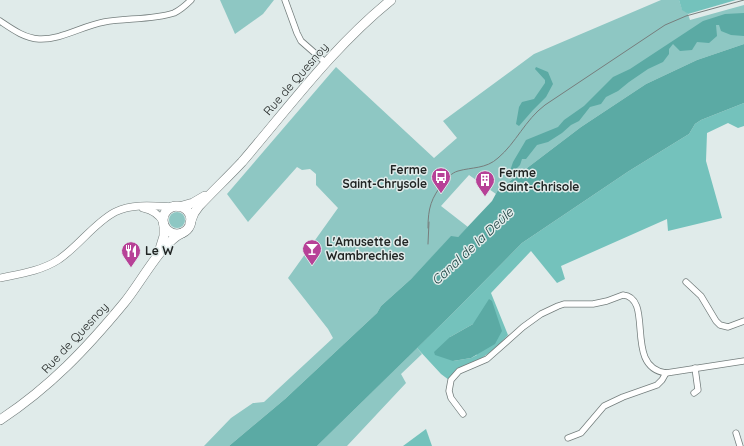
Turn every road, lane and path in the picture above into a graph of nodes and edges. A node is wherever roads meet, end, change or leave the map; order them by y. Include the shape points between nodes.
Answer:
1 (191, 0) edge
2 (285, 0) edge
3 (391, 0) edge
4 (0, 21) edge
5 (325, 62) junction
6 (225, 180) junction
7 (131, 207) junction
8 (177, 207) junction
9 (190, 223) junction
10 (164, 224) junction
11 (182, 233) junction
12 (155, 260) junction
13 (0, 278) edge
14 (686, 282) dead end
15 (744, 321) edge
16 (744, 361) edge
17 (695, 368) junction
18 (666, 373) junction
19 (694, 393) dead end
20 (463, 414) dead end
21 (0, 420) edge
22 (736, 433) dead end
23 (568, 438) dead end
24 (740, 446) edge

1 - 4 street via 174,13 104,22 38,39 26,36
2 - 5 street via 301,41
3 - 5 main road, Rue de Quesnoy
5 - 6 main road, Rue de Quesnoy
6 - 8 main road, Rue de Quesnoy via 199,200
6 - 9 main road, Rue de Quesnoy via 196,210
7 - 8 street
7 - 10 street via 151,210 160,216
7 - 13 street via 115,212 55,262 35,270
8 - 9 main road via 189,213
8 - 10 main road via 165,213
9 - 11 main road
10 - 11 main road via 171,232
10 - 12 main road, Rue de Quesnoy via 164,236
11 - 12 main road, Rue de Quesnoy via 172,239
12 - 21 main road, Rue de Quesnoy via 125,302 74,360
14 - 15 street via 702,296 720,325 728,327
16 - 17 street
17 - 18 street
17 - 19 street via 698,390
18 - 20 street via 654,368 645,357 637,307 631,297 623,294 593,304 564,304 528,323 487,359 456,374 449,391
18 - 23 street via 657,385 604,406 581,433
22 - 24 street

